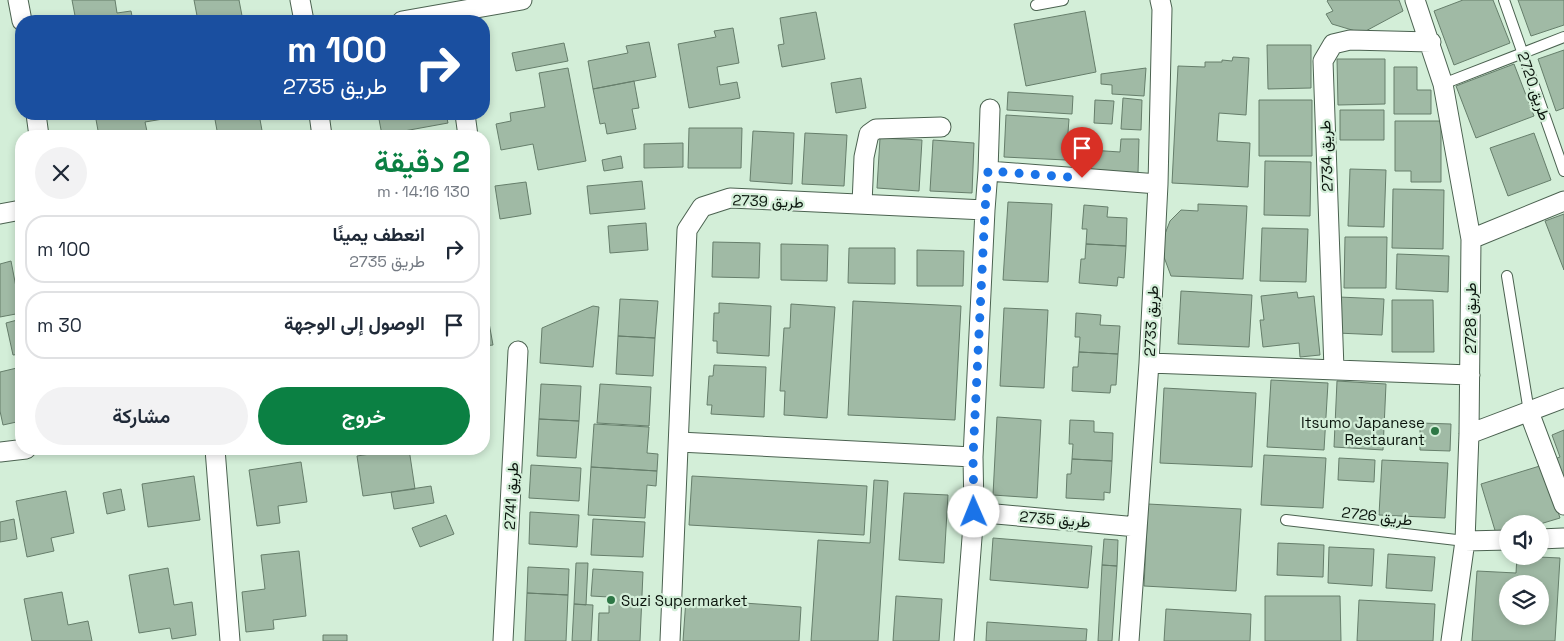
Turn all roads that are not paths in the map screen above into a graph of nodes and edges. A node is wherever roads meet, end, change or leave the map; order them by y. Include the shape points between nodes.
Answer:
1 (18, 0) edge
2 (300, 0) edge
3 (522, 0) edge
4 (1063, 0) edge
5 (1160, 0) edge
6 (1415, 0) edge
7 (1504, 0) edge
8 (1036, 6) dead end
9 (21, 15) edge
10 (303, 15) edge
11 (462, 15) edge
12 (1564, 37) edge
13 (1431, 42) junction
14 (1523, 52) junction
15 (1443, 84) junction
16 (990, 109) dead end
17 (941, 127) dead end
18 (988, 171) junction
19 (1564, 171) edge
20 (1158, 184) junction
21 (1564, 201) edge
22 (862, 204) junction
23 (985, 210) junction
24 (15, 211) edge
25 (0, 214) edge
26 (1471, 239) junction
27 (1507, 276) dead end
28 (518, 351) dead end
29 (1148, 363) junction
30 (1334, 369) junction
31 (1470, 375) junction
32 (1564, 398) edge
33 (1529, 412) junction
34 (1469, 434) junction
35 (679, 442) junction
36 (15, 450) edge
37 (0, 452) edge
38 (215, 455) edge
39 (973, 457) junction
40 (1564, 505) edge
41 (974, 512) junction
42 (1286, 520) dead end
43 (1137, 527) junction
44 (1564, 538) edge
45 (1549, 539) edge
46 (1499, 540) edge
47 (1465, 541) junction
48 (230, 641) edge
49 (503, 641) edge
50 (670, 641) edge
51 (964, 641) edge
52 (1129, 641) edge
53 (1451, 641) edge

1 - 9 street
2 - 10 street
3 - 11 street
4 - 8 lane
5 - 20 street, طريق 2733
6 - 13 street, طريق 2728
7 - 14 lane, طريق 2720
12 - 14 lane
13 - 15 street, طريق 2728
13 - 30 street, طريق 2734 via 1350,40 1333,44 1323,61
14 - 15 lane
14 - 19 lane, طريق 2720
15 - 26 street, طريق 2728
16 - 18 street
17 - 22 street via 876,129 869,134 864,157
18 - 20 street
18 - 23 street
20 - 29 street, طريق 2733
21 - 26 street
22 - 23 street, طريق 2739
22 - 35 street, طريق 2739 via 730,198 702,207 687,230
23 - 39 street
24 - 25 street
26 - 31 street, طريق 2728
27 - 33 lane
28 - 49 street, طريق 2741
29 - 30 street
29 - 43 street, طريق 2733
30 - 31 street
31 - 34 street, طريق 2728
32 - 33 street
33 - 34 street
33 - 40 street
34 - 47 street, طريق 2728
35 - 39 street
35 - 50 street, طريق 2739
36 - 37 street
38 - 48 street
39 - 41 street
41 - 43 street, طريق 2735
41 - 51 street
42 - 47 lane, طريق 2726
43 - 52 street, طريق 2733
44 - 45 street
46 - 47 street
47 - 53 street, طريق 2728

